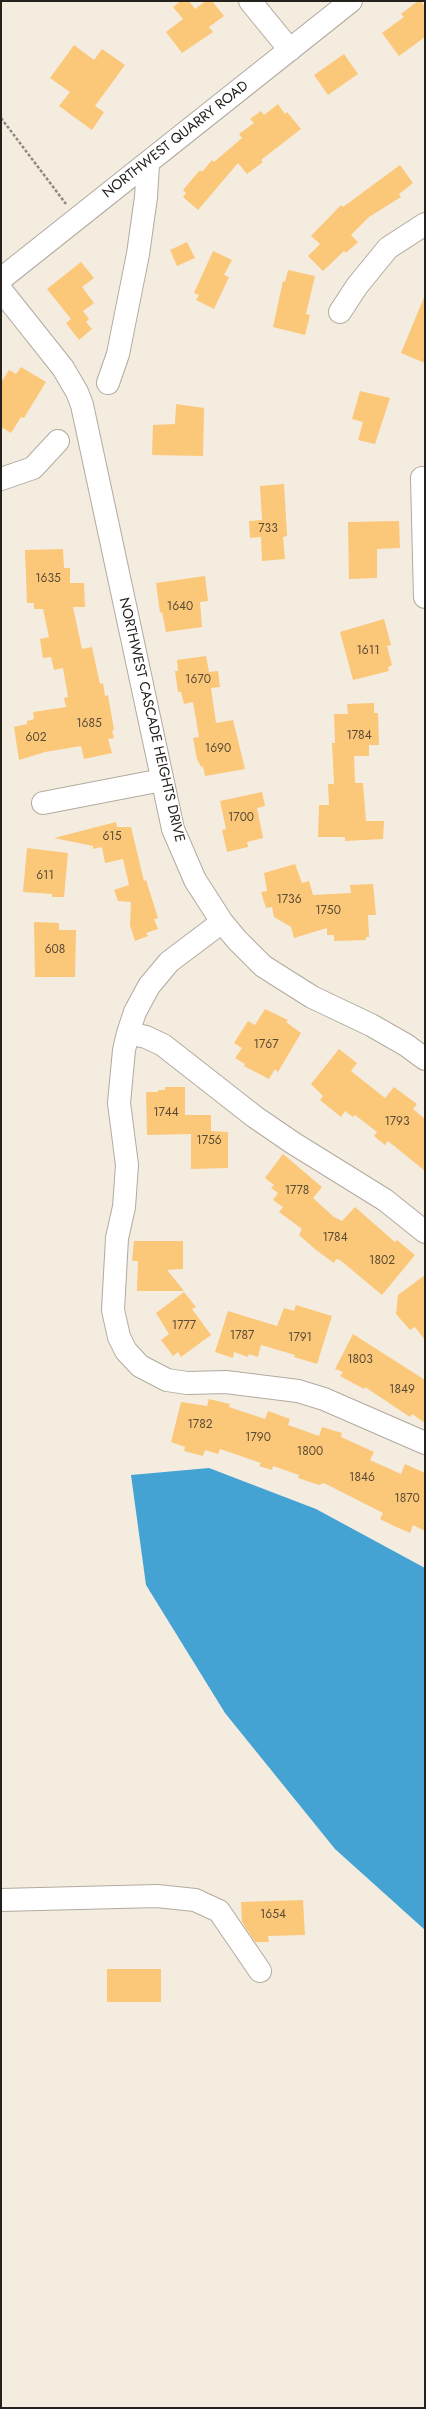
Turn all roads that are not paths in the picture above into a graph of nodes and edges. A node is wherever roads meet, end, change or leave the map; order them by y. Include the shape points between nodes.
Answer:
1 (250, 1) edge
2 (351, 1) edge
3 (290, 50) junction
4 (148, 164) junction
5 (425, 224) edge
6 (1, 279) edge
7 (1, 290) edge
8 (340, 312) dead end
9 (108, 383) dead end
10 (58, 441) dead end
11 (424, 478) edge
12 (1, 479) edge
13 (425, 596) edge
14 (162, 780) junction
15 (43, 803) dead end
16 (222, 922) junction
17 (128, 1033) junction
18 (425, 1059) edge
19 (425, 1232) edge
20 (425, 1443) edge
21 (1, 1900) edge
22 (260, 1971) dead end

1 - 3 street
2 - 3 street, NORTHWEST QUARRY ROAD
3 - 4 street, NORTHWEST QUARRY ROAD
4 - 6 street, NORTHWEST QUARRY ROAD
4 - 9 street via 138,254 118,354
5 - 8 street via 388,248
7 - 14 street, NORTHWEST CASCADE HEIGHTS DRIVE via 63,368 82,405
10 - 12 street via 33,468
11 - 13 street
14 - 15 street
14 - 16 street, NORTHWEST CASCADE HEIGHTS DRIVE via 180,849 195,880
16 - 17 street via 169,962 149,986 135,1012
16 - 18 street, NORTHWEST CASCADE HEIGHTS DRIVE via 263,966 284,981 312,998 378,1029
17 - 19 street via 146,1037 163,1045 255,1117 385,1200
17 - 20 street via 119,1103 127,1185 117,1238 113,1310 119,1337 126,1350 140,1366 167,1380 187,1383 226,1382 298,1391 324,1399
21 - 22 street via 157,1896 195,1900 219,1911

